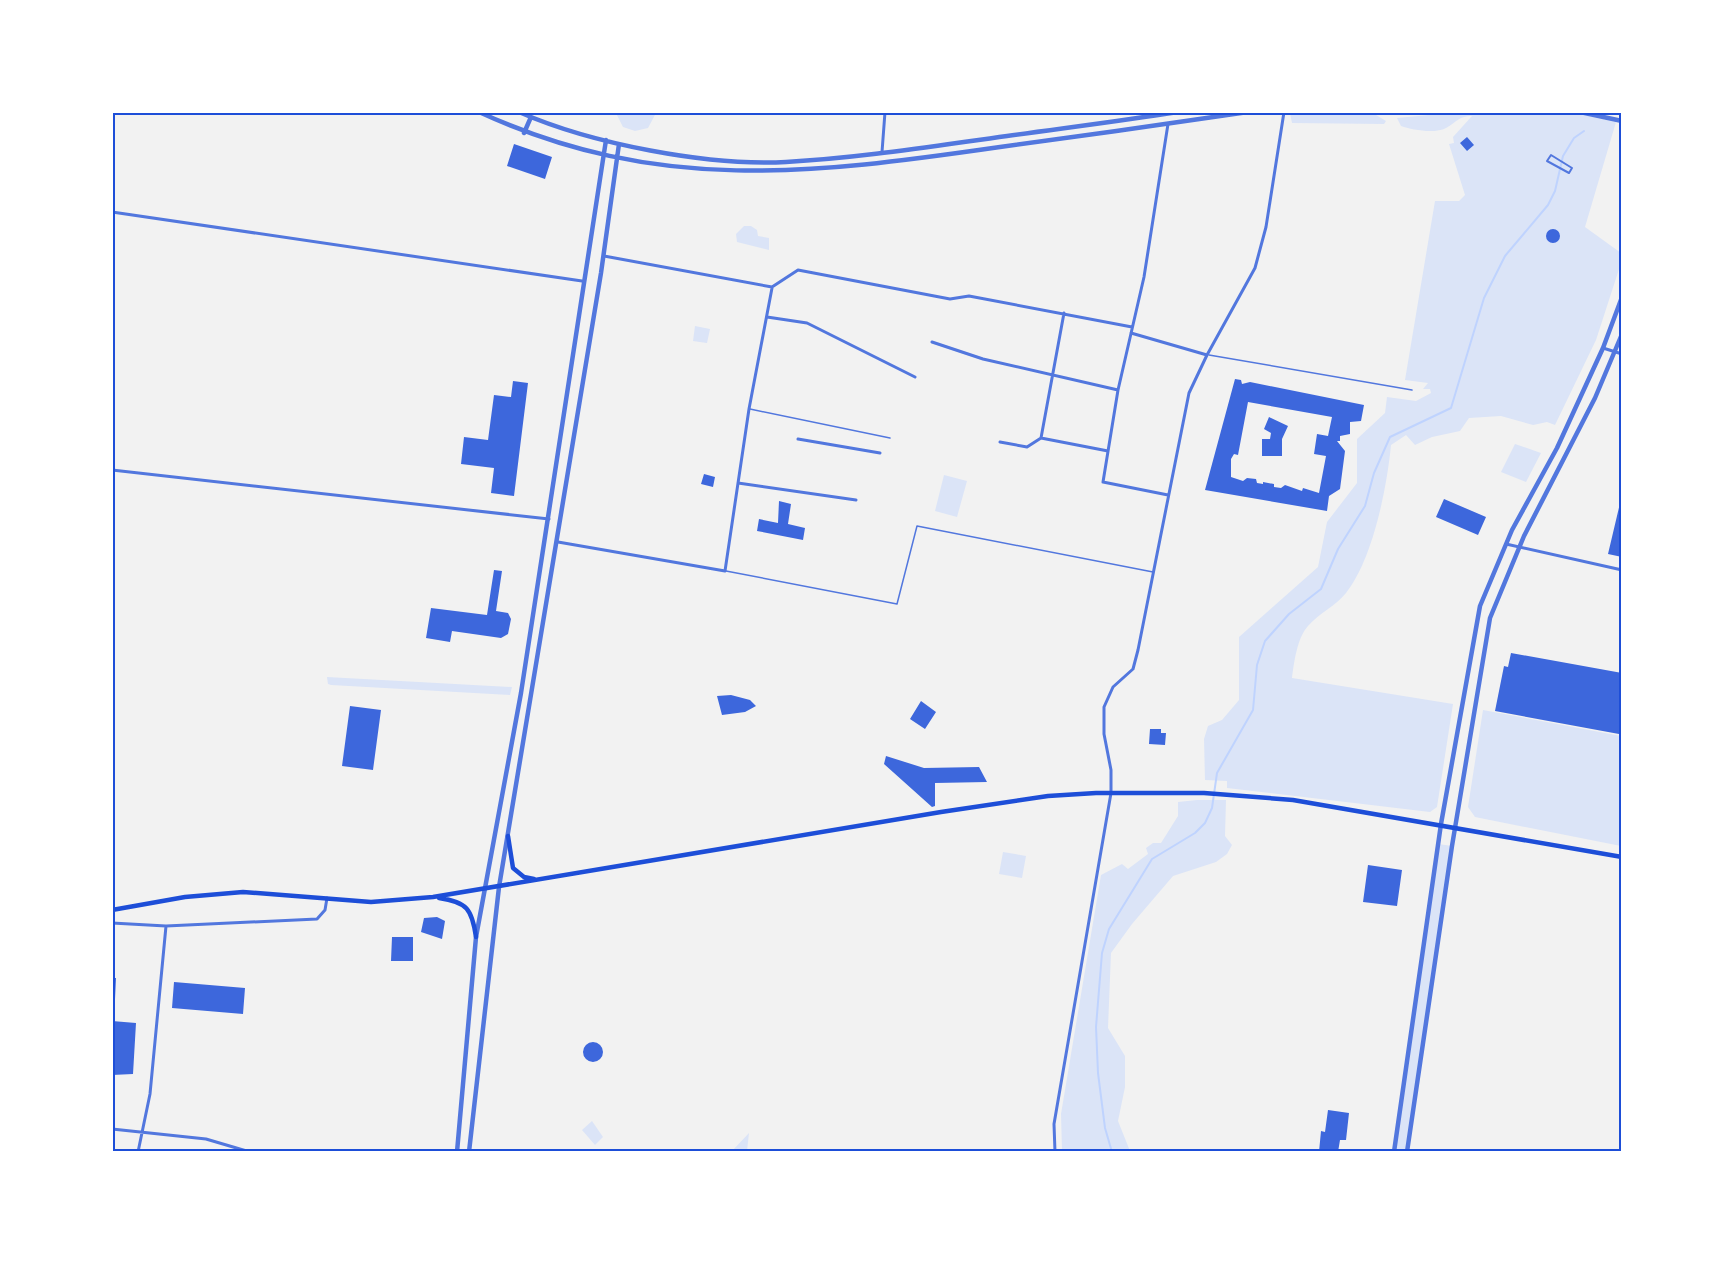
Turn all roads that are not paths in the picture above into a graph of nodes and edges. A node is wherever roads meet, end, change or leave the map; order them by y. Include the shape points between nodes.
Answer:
1 (479, 112) edge
2 (519, 112) edge
3 (885, 112) edge
4 (1178, 112) edge
5 (1248, 112) edge
6 (1284, 112) edge
7 (1580, 112) edge
8 (531, 117) junction
9 (1622, 121) edge
10 (1168, 124) junction
11 (524, 133) junction
12 (606, 140) junction
13 (619, 144) junction
14 (882, 153) junction
15 (603, 156) junction
16 (616, 159) junction
17 (1547, 161) joint
18 (112, 212) edge
19 (603, 256) junction
20 (582, 281) junction
21 (772, 287) junction
22 (1622, 297) edge
23 (1064, 313) junction
24 (767, 317) junction
25 (1132, 327) junction
26 (1131, 333) junction
27 (1622, 334) edge
28 (932, 342) dead end
29 (1603, 348) junction
30 (1614, 353) junction
31 (1622, 354) edge
32 (1207, 355) junction
33 (1052, 375) junction
34 (915, 377) dead end
35 (1118, 390) junction
36 (1412, 390) dead end
37 (749, 409) junction
38 (890, 438) dead end
39 (1041, 438) junction
40 (798, 440) dead end
41 (1000, 442) dead end
42 (1108, 452) junction
43 (880, 453) dead end
44 (112, 470) edge
45 (738, 483) junction
46 (1168, 495) junction
47 (856, 500) dead end
48 (549, 519) junction
49 (558, 542) junction
50 (1506, 544) junction
51 (1518, 548) junction
52 (1622, 570) edge
53 (725, 571) junction
54 (1153, 572) junction
55 (1111, 793) junction
56 (1441, 824) junction
57 (1455, 828) junction
58 (508, 836) junction
59 (1622, 857) edge
60 (537, 880) junction
61 (499, 887) junction
62 (484, 889) junction
63 (433, 897) junction
64 (327, 898) junction
65 (112, 910) edge
66 (112, 923) edge
67 (166, 926) junction
68 (476, 937) junction
69 (112, 1130) edge
70 (143, 1133) junction
71 (138, 1152) edge
72 (250, 1152) edge
73 (457, 1152) edge
74 (469, 1152) edge
75 (1055, 1152) edge
76 (1394, 1152) edge
77 (1407, 1152) edge

1 - 11 street
2 - 8 street
3 - 14 street
4 - 14 street
5 - 10 street
6 - 32 street via 1255,268
7 - 9 street
8 - 11 street
8 - 12 street
10 - 16 street via 878,165 799,171 699,169
10 - 25 street via 1144,277
11 - 15 street
12 - 13 street
12 - 15 street
13 - 14 street via 761,162
13 - 16 street
15 - 16 street
15 - 20 street
16 - 19 street
17 - 17 street via 1551,155 1572,168 1569,173
18 - 20 street
19 - 21 street
19 - 49 street
20 - 48 street
21 - 23 street via 798,270 950,299 969,296
21 - 24 street
22 - 29 street
23 - 25 street
23 - 33 street
24 - 34 street via 807,323
24 - 37 street
25 - 26 street
26 - 32 street
26 - 35 street
27 - 30 street
28 - 33 street
29 - 30 street
29 - 50 street via 1557,448
30 - 31 street
30 - 51 street
32 - 36 lane
32 - 46 street via 1189,393
33 - 35 street
33 - 39 street
35 - 42 street
37 - 38 lane
37 - 45 street
39 - 41 street via 1026,447
39 - 42 street
40 - 43 street
42 - 46 street via 1103,482
44 - 48 street
45 - 47 street
45 - 53 street
46 - 54 street
48 - 62 street
49 - 53 street
49 - 58 street
50 - 51 street
50 - 56 street via 1480,606
51 - 52 street
51 - 57 street via 1490,618
53 - 54 lane via 897,604 916,526
54 - 55 street via 1133,669 1113,687 1104,707
55 - 56 main road via 1226,794 1344,807
55 - 60 main road via 1000,802
55 - 75 street via 1054,1124
56 - 57 main road
56 - 76 street
57 - 59 main road
57 - 77 street
58 - 60 main road via 513,868 524,877
58 - 61 street
60 - 61 main road
61 - 62 main road
61 - 74 street
62 - 63 main road
62 - 68 street
63 - 64 main road via 389,902
63 - 68 main road via 464,905 473,920
64 - 65 main road via 231,893
64 - 67 street via 325,910 316,919
66 - 67 street
67 - 70 street
68 - 73 street
69 - 70 street
70 - 71 street
70 - 72 street via 206,1139

